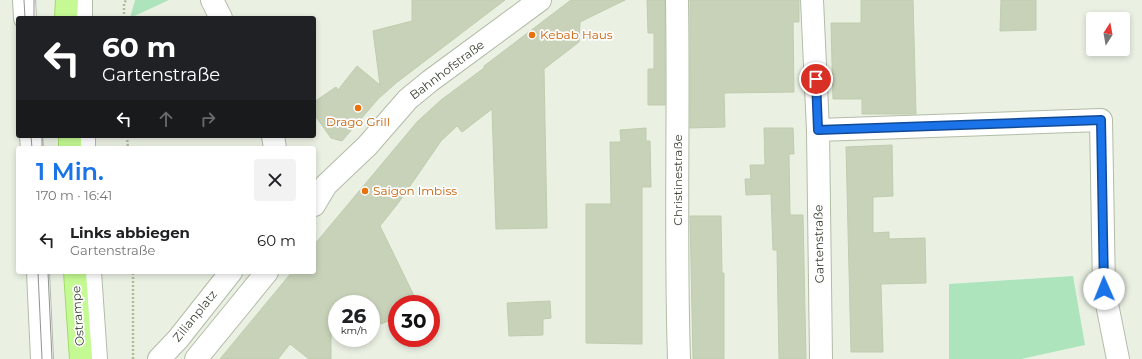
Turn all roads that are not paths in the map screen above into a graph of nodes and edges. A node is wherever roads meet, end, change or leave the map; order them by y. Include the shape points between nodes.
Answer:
1 (24, 0) edge
2 (67, 0) edge
3 (81, 0) edge
4 (212, 0) edge
5 (540, 0) edge
6 (677, 0) edge
7 (812, 0) edge
8 (25, 16) edge
9 (66, 16) edge
10 (81, 16) edge
11 (220, 16) edge
12 (818, 130) junction
13 (316, 201) edge
14 (38, 274) edge
15 (75, 274) edge
16 (90, 274) edge
17 (229, 274) edge
18 (265, 274) edge
19 (42, 359) edge
20 (81, 359) edge
21 (96, 359) edge
22 (159, 359) edge
23 (196, 359) edge
24 (679, 359) edge
25 (820, 359) edge
26 (1118, 359) edge

1 - 8 street
2 - 9 main road
3 - 10 street
4 - 11 street
5 - 13 street, Bahnhofstraße via 408,99 367,146 326,185
6 - 24 street, Christinestraße
7 - 12 street, Gartenstraße
12 - 25 street, Gartenstraße
12 - 26 street via 1101,120 1104,289
14 - 19 street
15 - 20 main road, Ostrampe
16 - 21 street
17 - 22 street, Zilianplatz
18 - 23 street

